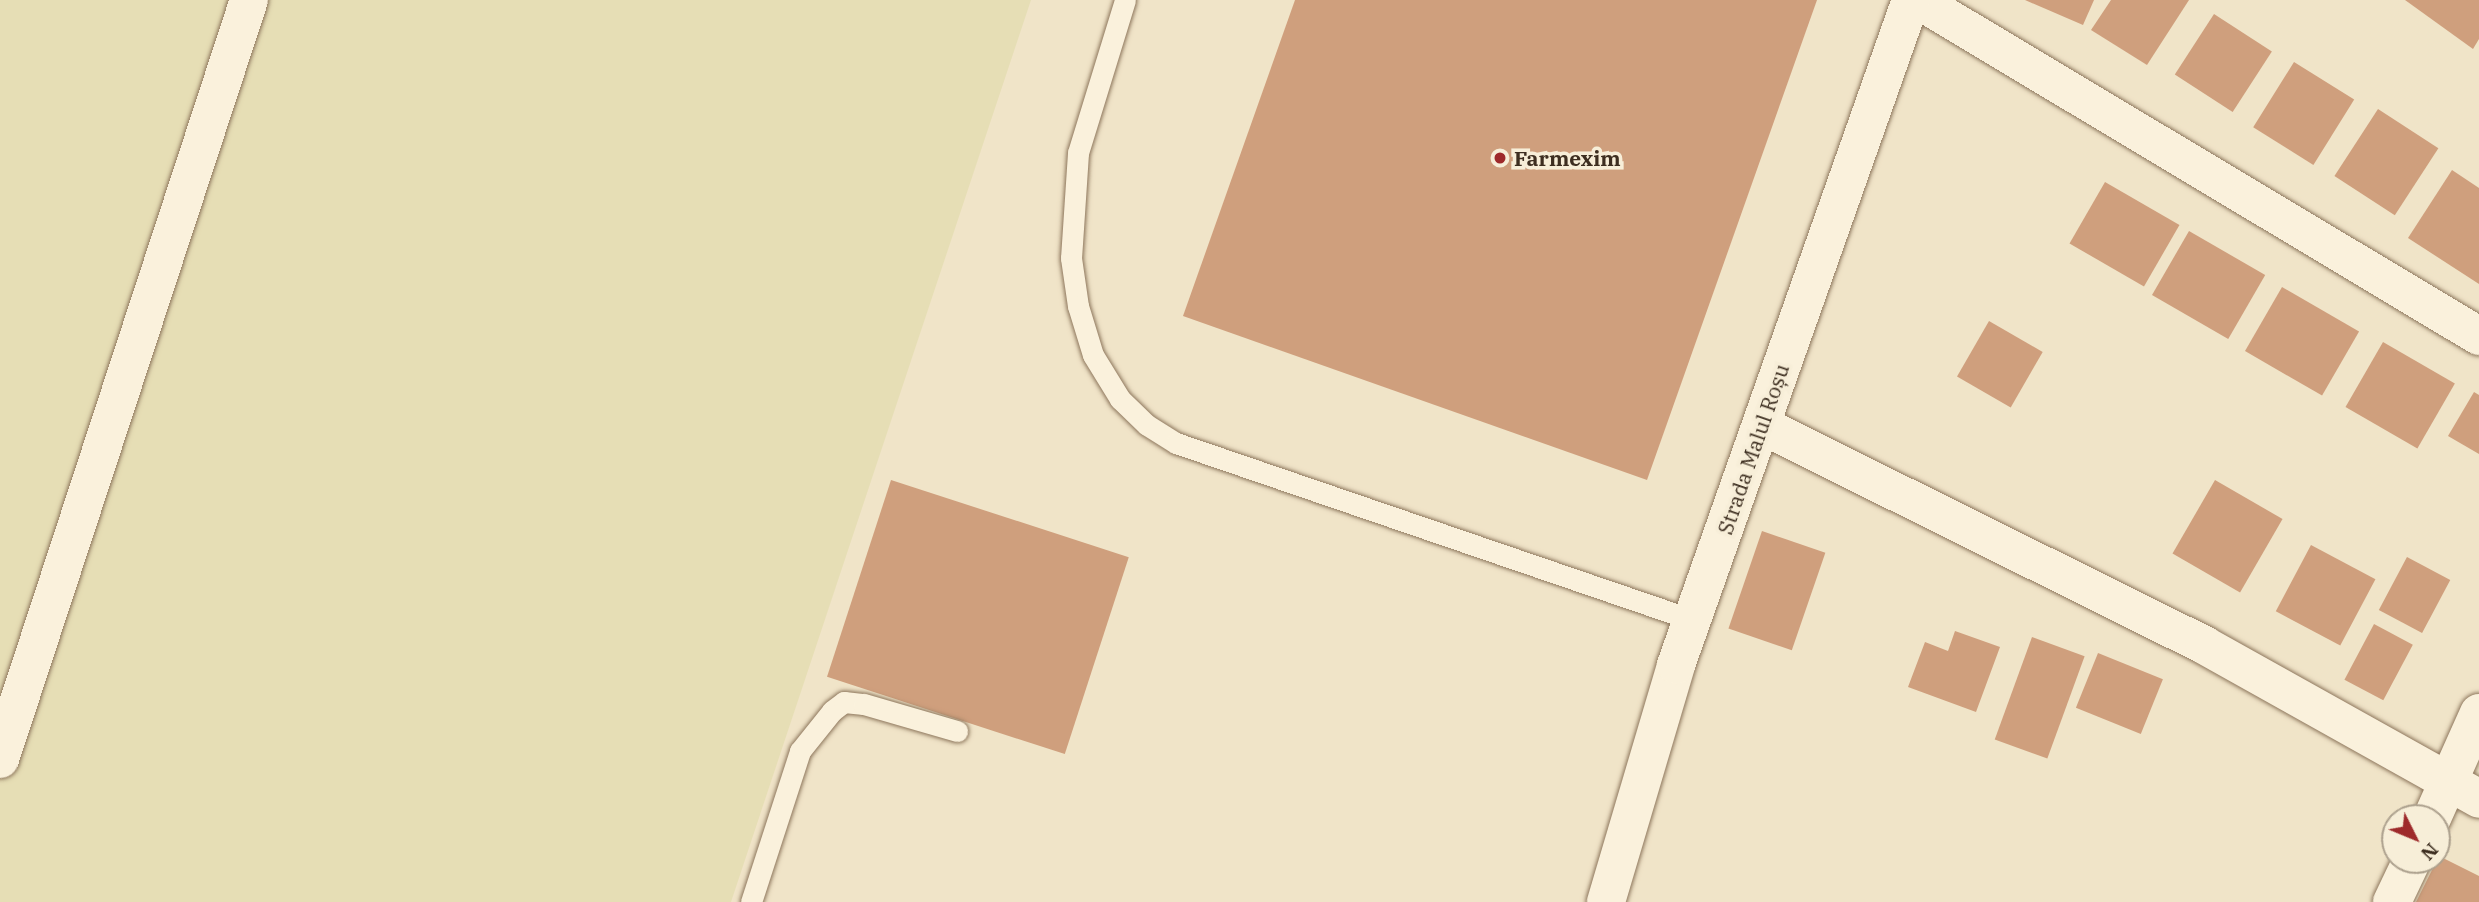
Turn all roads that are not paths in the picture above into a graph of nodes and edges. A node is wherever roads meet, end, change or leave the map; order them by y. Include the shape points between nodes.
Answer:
1 (249, 0) edge
2 (1125, 0) edge
3 (1911, 0) edge
4 (1918, 0) edge
5 (2479, 337) edge
6 (1761, 425) junction
7 (1693, 620) junction
8 (2479, 713) edge
9 (957, 731) dead end
10 (0, 759) edge
11 (2465, 789) edge
12 (2448, 804) edge
13 (2405, 874) edge
14 (751, 902) edge
15 (1606, 902) edge
16 (2392, 902) edge

1 - 10 street
2 - 7 lane via 1078,153 1071,258 1078,306 1093,355 1121,399 1147,425 1176,443
3 - 6 street, Strada Malul Roșu
4 - 5 street
6 - 7 street, Strada Malul Roșu
6 - 11 street via 2204,645
7 - 15 street, Strada Malul Roșu
8 - 11 street
9 - 14 lane via 864,704 844,702 832,710 800,751
11 - 12 street
13 - 16 street

